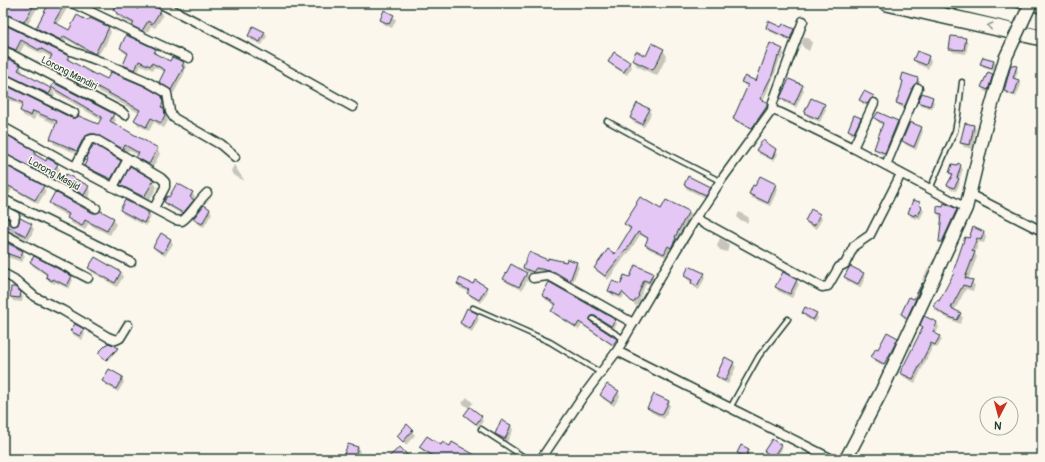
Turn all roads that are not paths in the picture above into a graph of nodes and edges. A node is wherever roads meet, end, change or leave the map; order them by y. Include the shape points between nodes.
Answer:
1 (72, 3) edge
2 (159, 3) edge
3 (887, 3) edge
4 (961, 3) edge
5 (1031, 3) edge
6 (3, 18) edge
7 (803, 21) dead end
8 (1042, 22) edge
9 (1042, 38) edge
10 (3, 50) edge
11 (189, 58) dead end
12 (3, 78) edge
13 (962, 82) dead end
14 (918, 88) dead end
15 (874, 103) dead end
16 (353, 107) dead end
17 (772, 110) junction
18 (74, 113) dead end
19 (125, 115) dead end
20 (607, 120) dead end
21 (3, 127) edge
22 (853, 148) junction
23 (235, 157) dead end
24 (3, 158) edge
25 (128, 159) junction
26 (886, 165) junction
27 (75, 168) junction
28 (901, 174) junction
29 (721, 181) junction
30 (113, 187) junction
31 (930, 189) junction
32 (207, 193) dead end
33 (969, 194) junction
34 (3, 199) edge
35 (96, 208) dead end
36 (154, 208) junction
37 (966, 208) junction
38 (3, 210) edge
39 (696, 218) junction
40 (14, 221) dead end
41 (1042, 231) edge
42 (3, 234) edge
43 (131, 262) dead end
44 (3, 272) edge
45 (88, 278) dead end
46 (533, 278) dead end
47 (473, 308) dead end
48 (593, 319) dead end
49 (788, 319) dead end
50 (633, 323) junction
51 (128, 325) dead end
52 (624, 339) junction
53 (617, 351) junction
54 (601, 373) junction
55 (730, 409) junction
56 (480, 429) dead end
57 (527, 459) edge
58 (541, 459) edge
59 (832, 459) edge
60 (846, 459) edge

1 - 11 street
2 - 16 street via 251,50
9 -> 3 highway
4 - 8 highway
5 - 33 street, bridge via 1005,59
6 - 23 street via 71,51 146,81 167,93 170,112 174,118 221,145
7 - 17 street
10 - 19 street, Lorong Mandiri
12 - 18 street
13 - 31 lane via 955,131
14 - 26 street
15 - 22 street
17 - 22 street
17 - 29 street
20 - 29 lane
21 - 27 street
22 - 26 street
24 - 35 street, Lorong Masjid
25 - 27 street via 92,139 89,140
25 - 30 street
25 - 36 street via 165,182
26 - 28 street
27 - 30 street
28 - 31 street
28 - 39 street via 870,235 854,246 845,264 839,267 825,288
29 - 39 street
30 - 36 street
31 - 37 street
32 - 36 street via 182,221 174,220
33 - 37 street
33 - 41 street
34 - 43 street
37 - 60 street via 882,390
38 - 40 street via 13,215
39 - 50 street
42 - 45 street
44 - 51 street via 35,297 108,337 116,340 120,338
46 - 50 street via 553,278
47 - 54 lane via 550,342
48 - 52 lane
49 - 55 lane via 759,356
50 - 52 street
52 - 53 street
53 - 54 street
53 - 55 street
54 - 58 street
55 - 59 street
56 - 57 lane

